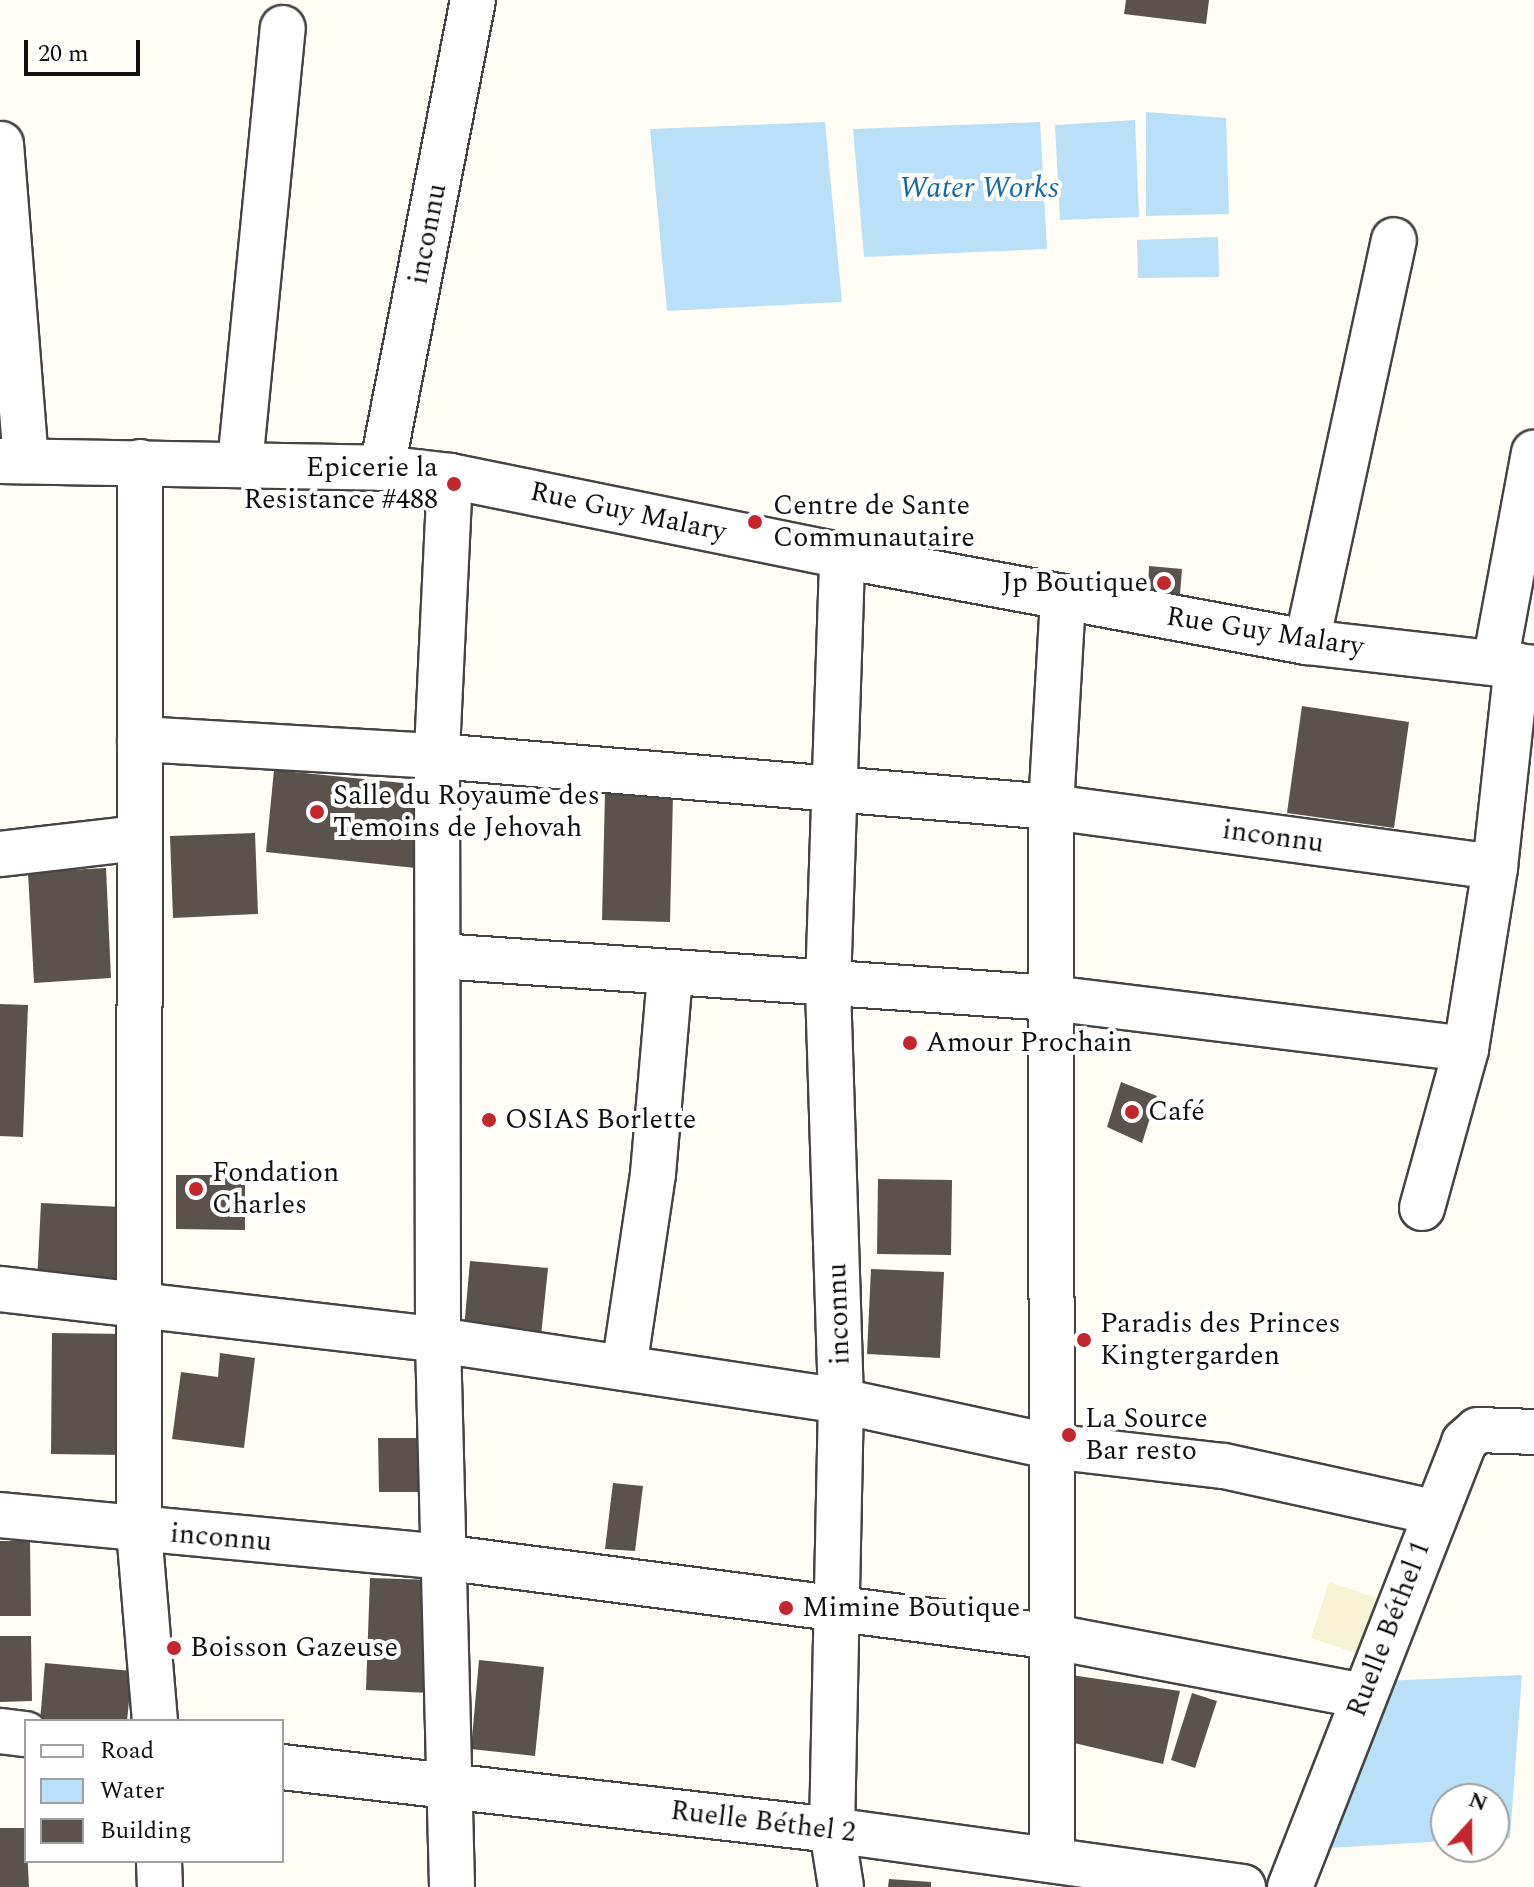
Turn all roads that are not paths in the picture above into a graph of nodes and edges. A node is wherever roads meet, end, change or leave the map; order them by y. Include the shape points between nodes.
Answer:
1 (473, 0) edge
2 (283, 28) dead end
3 (1, 144) edge
4 (1394, 240) dead end
5 (1534, 453) edge
6 (13, 461) edge
7 (140, 462) junction
8 (240, 464) junction
9 (382, 468) junction
10 (450, 476) junction
11 (842, 556) junction
12 (1063, 598) junction
13 (1307, 642) junction
14 (1515, 666) edge
15 (140, 739) junction
16 (437, 756) junction
17 (837, 787) junction
18 (1051, 807) junction
19 (139, 838) junction
20 (0, 854) edge
21 (1495, 867) junction
22 (439, 956) junction
23 (670, 974) junction
24 (828, 986) junction
25 (1051, 998) junction
26 (1466, 1049) junction
27 (1422, 1208) dead end
28 (0, 1289) edge
29 (138, 1308) junction
30 (438, 1340) junction
31 (624, 1368) junction
32 (841, 1401) junction
33 (1534, 1432) edge
34 (1050, 1446) junction
35 (1434, 1512) junction
36 (0, 1515) edge
37 (139, 1531) junction
38 (442, 1557) junction
39 (836, 1609) junction
40 (1054, 1637) junction
41 (1363, 1696) junction
42 (155, 1719) edge
43 (0, 1731) edge
44 (24, 1734) edge
45 (284, 1767) edge
46 (450, 1785) junction
47 (832, 1830) junction
48 (1052, 1858) junction
49 (159, 1863) edge
50 (160, 1887) edge
51 (452, 1887) edge
52 (841, 1887) edge
53 (1243, 1887) edge
54 (1290, 1887) edge

1 - 9 street, inconnu
2 - 8 street
3 - 6 street
4 - 13 street
5 - 14 street
6 - 7 street, Rue Guy Malary
7 - 8 street, Rue Guy Malary
7 - 15 street
8 - 9 street, Rue Guy Malary
9 - 10 street, Rue Guy Malary
10 - 11 street, Rue Guy Malary
10 - 16 street
11 - 12 street, Rue Guy Malary
11 - 17 street, inconnu
12 - 13 street, Rue Guy Malary
12 - 18 street
13 - 14 street, Rue Guy Malary
14 - 21 street
15 - 16 street, inconnu
15 - 19 street
16 - 17 street, inconnu
16 - 22 street
17 - 18 street, inconnu
17 - 24 street, inconnu
18 - 21 street, inconnu
18 - 25 street
19 - 20 street
19 - 29 street
21 - 26 street
22 - 23 street
22 - 30 street
23 - 24 street
23 - 31 street via 653,1174
24 - 25 street
24 - 32 street, inconnu
25 - 26 street
25 - 34 street
26 - 27 street
28 - 29 street, inconnu
29 - 30 street, inconnu
29 - 37 street
30 - 31 street, inconnu
30 - 38 street
31 - 32 street, inconnu
32 - 34 street, inconnu
32 - 39 street, inconnu
33 - 35 street, Ruelle Béthel 1 via 1470,1433
34 - 35 street, inconnu via 1224,1466
34 - 40 street
35 - 41 street, Ruelle Béthel 1
36 - 37 street, inconnu
37 - 38 street, inconnu
37 - 42 street
38 - 39 street, inconnu
38 - 46 street
39 - 40 street, inconnu
39 - 47 street, inconnu
40 - 41 street, inconnu
40 - 48 street
41 - 54 street, Ruelle Béthel 1
43 - 44 street
45 - 46 street, Ruelle Béthel 2
46 - 47 street, Ruelle Béthel 2
46 - 51 street
47 - 48 street, Ruelle Béthel 2
47 - 52 street, inconnu
48 - 53 street, Ruelle Béthel 2
49 - 50 street

